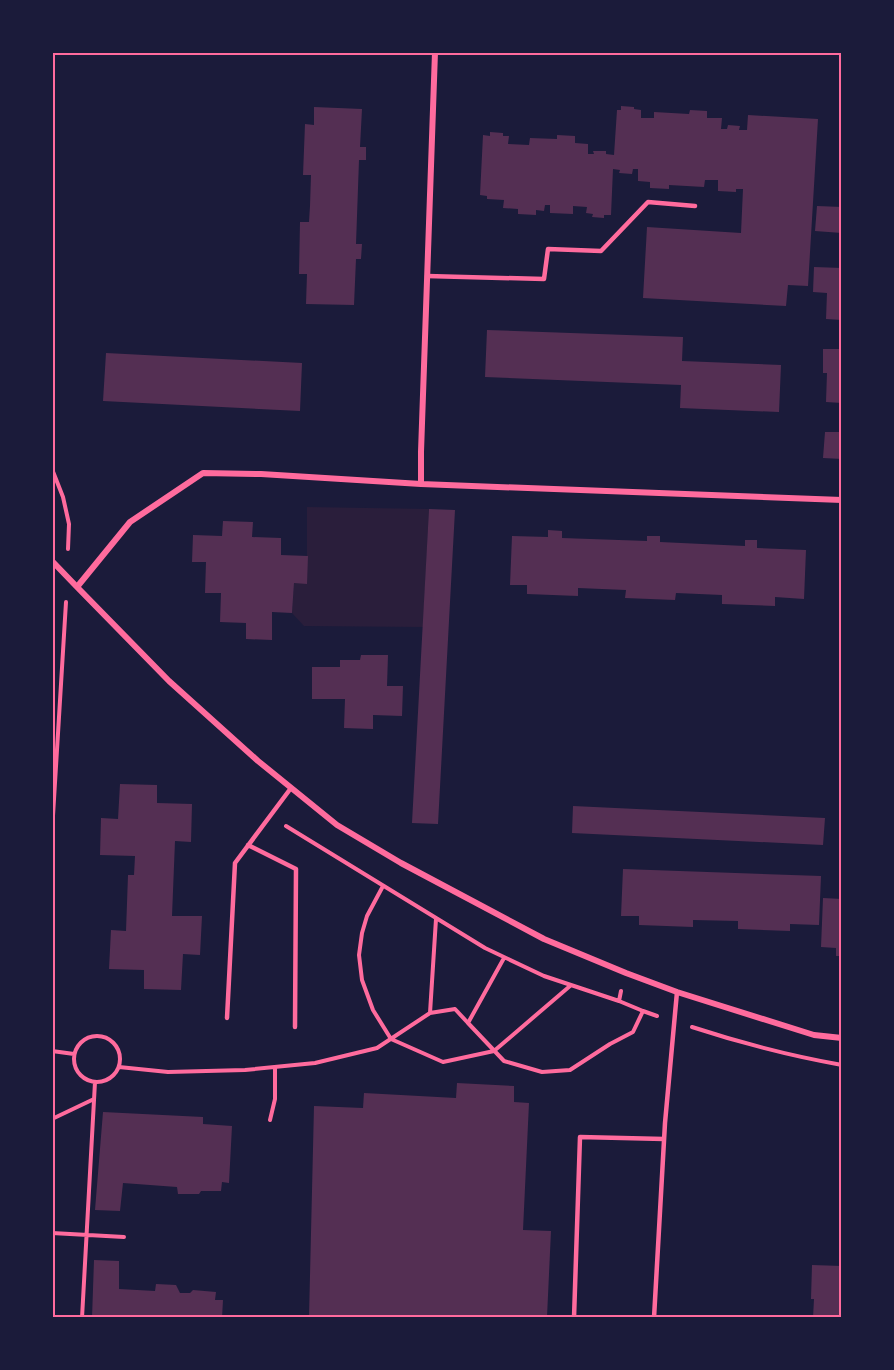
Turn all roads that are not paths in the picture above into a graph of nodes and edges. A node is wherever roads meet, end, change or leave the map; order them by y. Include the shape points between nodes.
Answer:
1 (435, 52) edge
2 (695, 206) dead end
3 (427, 276) junction
4 (421, 484) junction
5 (842, 500) edge
6 (52, 561) edge
7 (76, 587) junction
8 (291, 788) junction
9 (248, 845) junction
10 (677, 992) junction
11 (227, 1018) dead end
12 (295, 1027) dead end
13 (842, 1038) edge
14 (664, 1139) junction
15 (574, 1317) edge
16 (654, 1317) edge

1 - 3 street
2 - 3 lane via 648,202 601,251 548,249 544,279
3 - 4 street
4 - 5 street
4 - 7 street via 203,473 130,522
6 - 7 street
7 - 8 street via 170,681
8 - 9 lane
8 - 10 street via 337,825 544,939
9 - 11 lane via 235,863
9 - 12 lane via 296,868
10 - 13 street via 814,1035
10 - 14 lane
14 - 15 lane via 580,1137
14 - 16 lane

